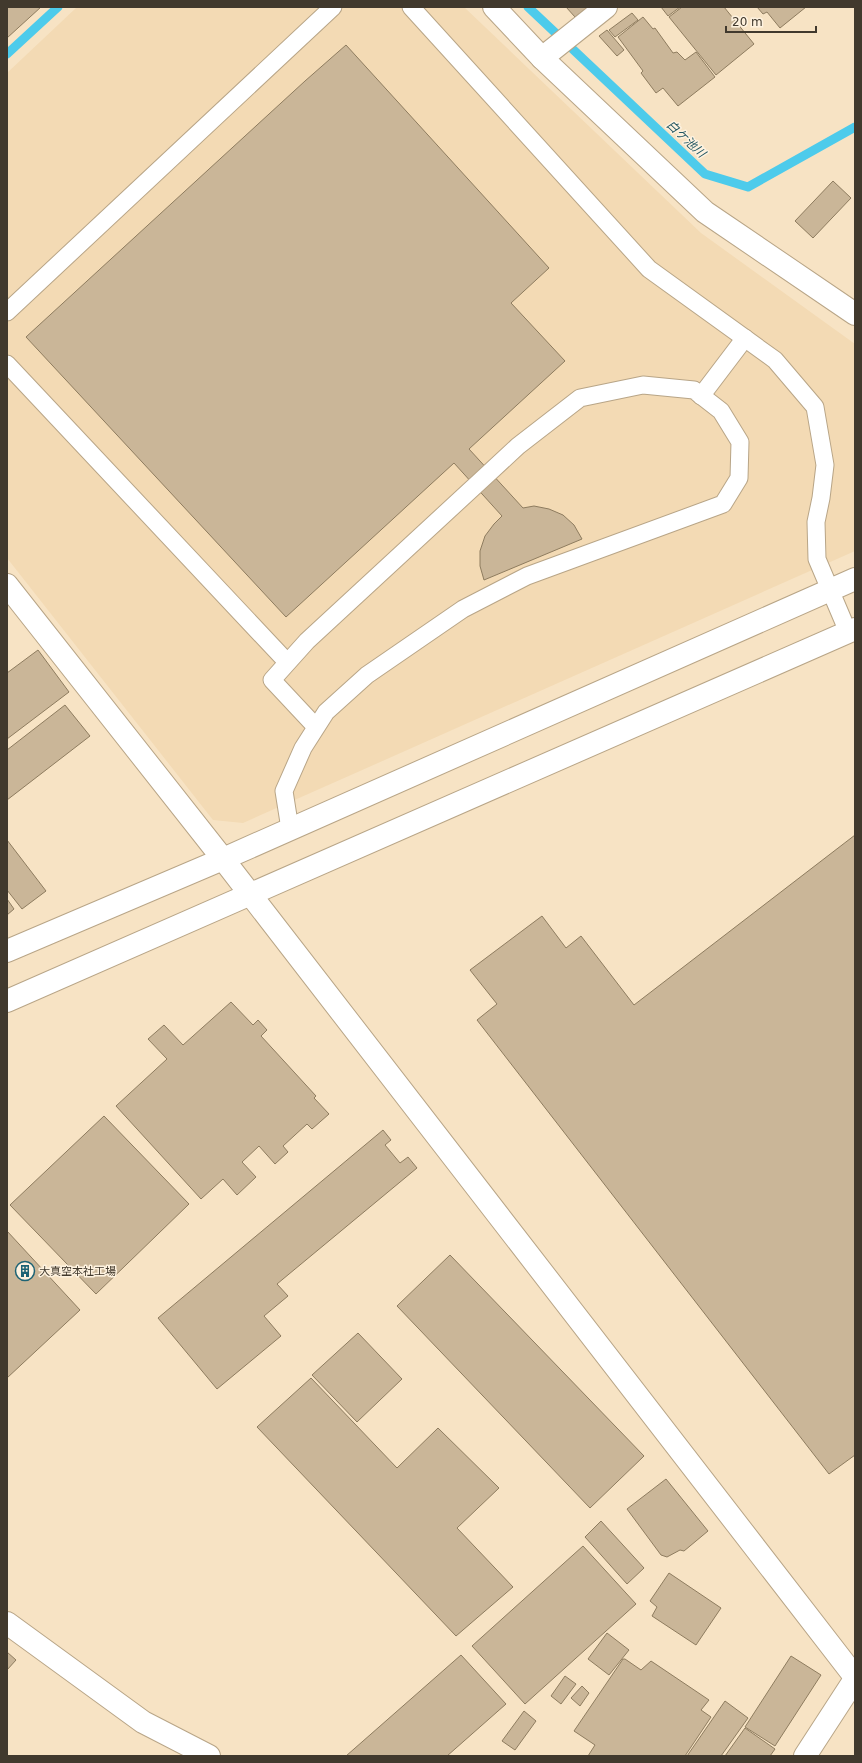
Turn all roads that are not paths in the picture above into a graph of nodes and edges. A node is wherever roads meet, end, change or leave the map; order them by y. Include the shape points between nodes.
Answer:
1 (333, 7) edge
2 (411, 7) edge
3 (494, 7) edge
4 (606, 7) edge
5 (542, 58) junction
6 (7, 312) edge
7 (855, 314) edge
8 (745, 338) junction
9 (7, 364) edge
10 (701, 396) junction
11 (855, 579) edge
12 (7, 585) edge
13 (830, 590) junction
14 (851, 631) edge
15 (287, 662) junction
16 (316, 727) junction
17 (290, 829) junction
18 (223, 859) junction
19 (250, 895) junction
20 (7, 951) edge
21 (7, 1001) edge
22 (7, 1623) edge
23 (855, 1678) edge
24 (208, 1756) edge
25 (805, 1756) edge

1 - 6 lane
2 - 8 lane via 649,269
3 - 5 street
4 - 5 street
5 - 7 street via 705,212
8 - 10 lane
8 - 13 lane via 775,360 814,407 825,465 816,522 817,559
9 - 15 lane
10 - 15 lane via 694,390 643,385 580,398 513,451
10 - 16 lane via 721,411 740,442 739,478 723,504 527,576 463,609 367,675 326,712
11 - 13 street
12 - 18 street
13 - 14 lane
13 - 17 street
14 - 19 street
15 - 16 lane via 272,680
16 - 17 lane via 303,748 284,791
17 - 18 street
18 - 19 street
18 - 20 street
19 - 21 street
19 - 23 street
22 - 24 street via 144,1722
23 - 25 street

